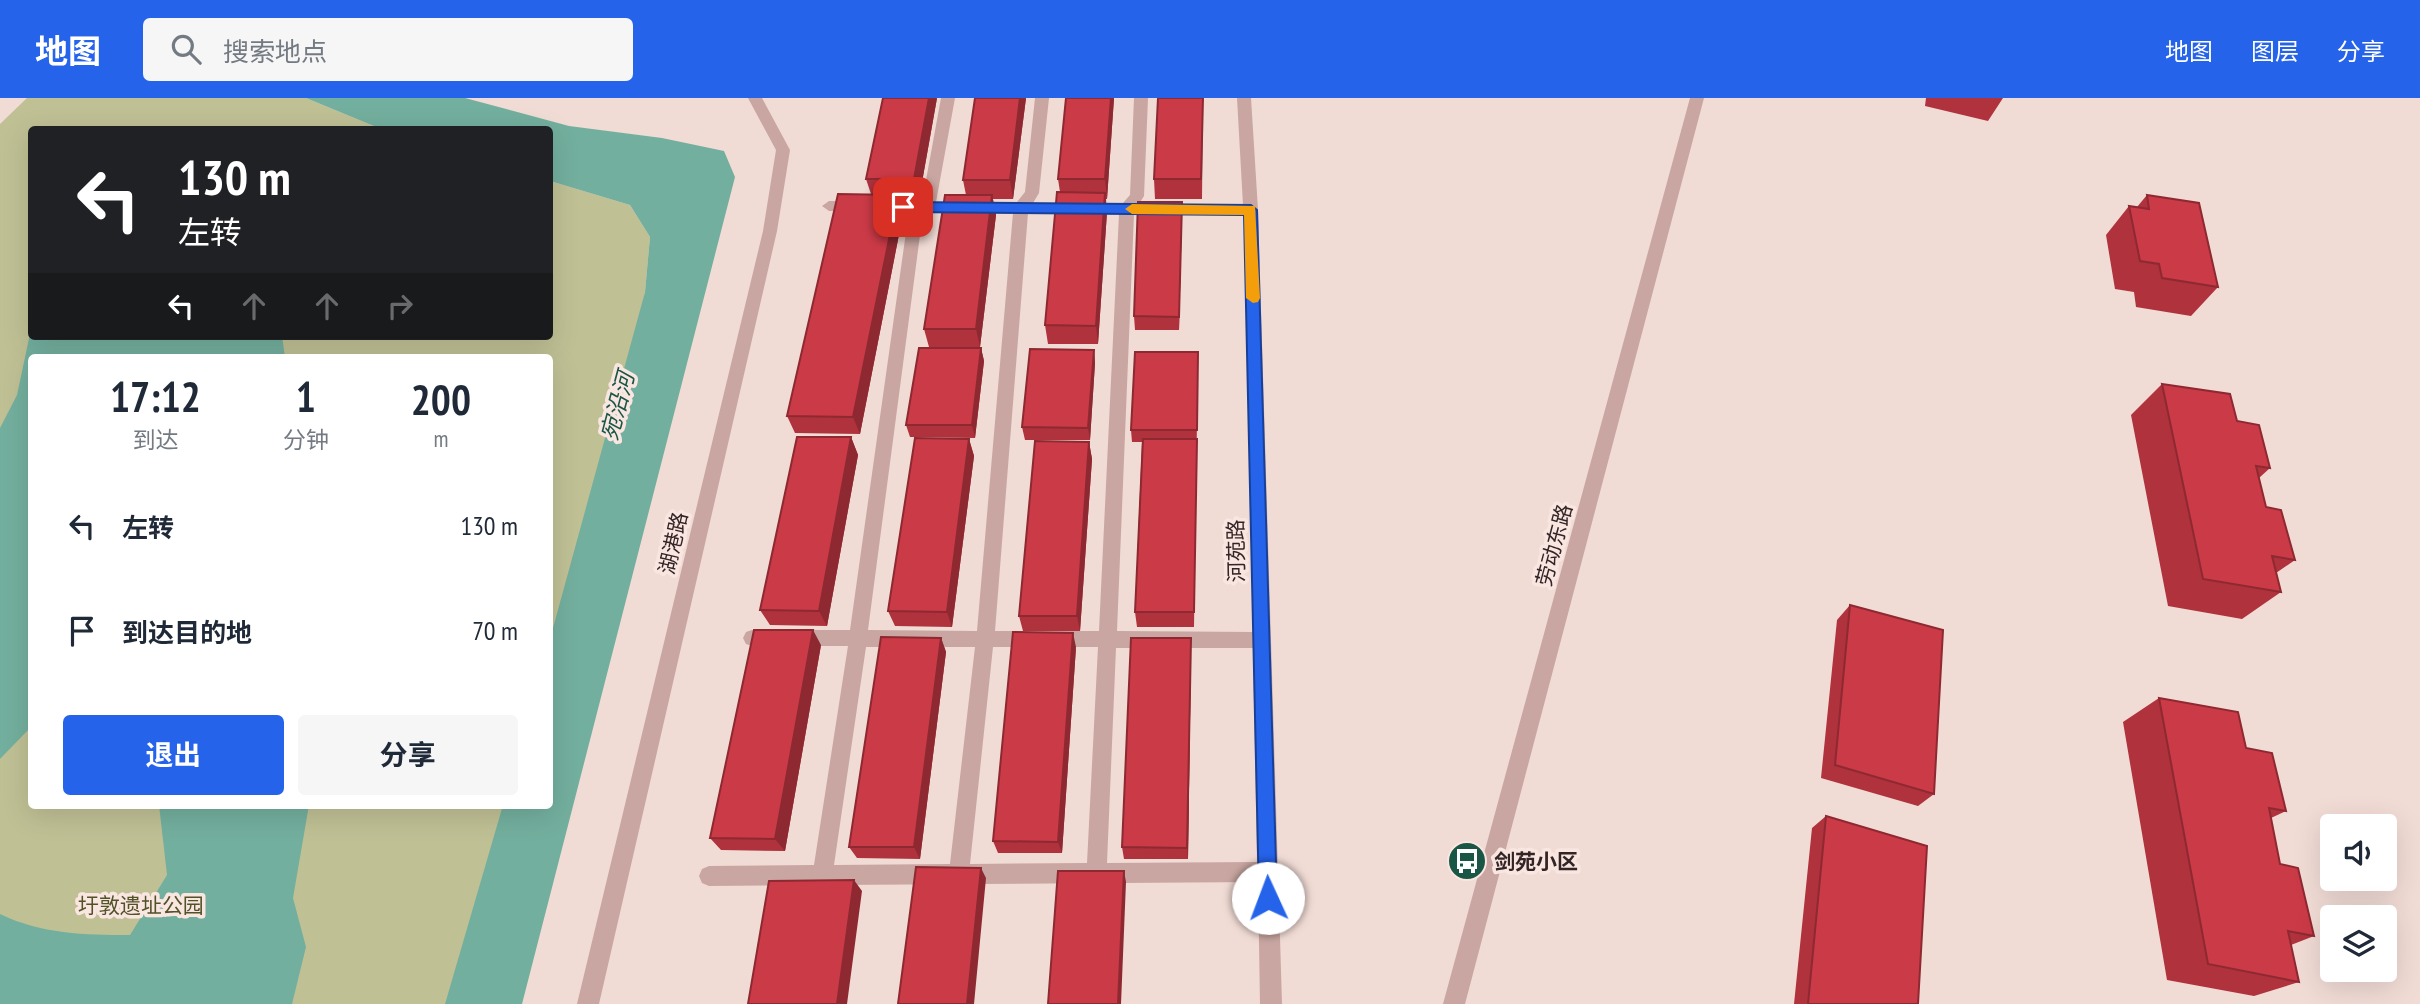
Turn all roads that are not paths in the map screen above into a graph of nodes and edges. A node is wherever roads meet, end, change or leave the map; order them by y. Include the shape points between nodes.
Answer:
1 (755, 98) edge
2 (948, 98) edge
3 (1042, 98) edge
4 (1141, 98) edge
5 (1244, 98) edge
6 (1697, 98) edge
7 (829, 206) dead end
8 (928, 207) junction
9 (1021, 208) junction
10 (1127, 209) junction
11 (1251, 210) junction
12 (751, 638) edge
13 (858, 639) junction
14 (985, 639) junction
15 (1108, 639) junction
16 (1261, 640) junction
17 (1267, 872) junction
18 (959, 874) junction
19 (1097, 874) junction
20 (709, 876) dead end
21 (822, 876) junction
22 (588, 1004) edge
23 (1271, 1004) edge
24 (1454, 1004) edge

1 - 22 street, 湖港路 via 783,150 770,231
2 - 8 street
3 - 9 street via 1032,192
4 - 10 street via 1137,197
5 - 11 street, 河苑路
6 - 24 street, 劳动东路
7 - 8 street
8 - 9 street
8 - 13 street via 915,218
9 - 10 street
9 - 14 street
10 - 11 street
10 - 15 street
11 - 16 street, 河苑路
12 - 13 street
13 - 14 street
13 - 21 street
14 - 15 street
14 - 18 street
15 - 16 street
15 - 19 street
16 - 17 street, 河苑路
17 - 19 street
17 - 23 street, 河苑路
18 - 19 street
18 - 21 street
20 - 21 street

